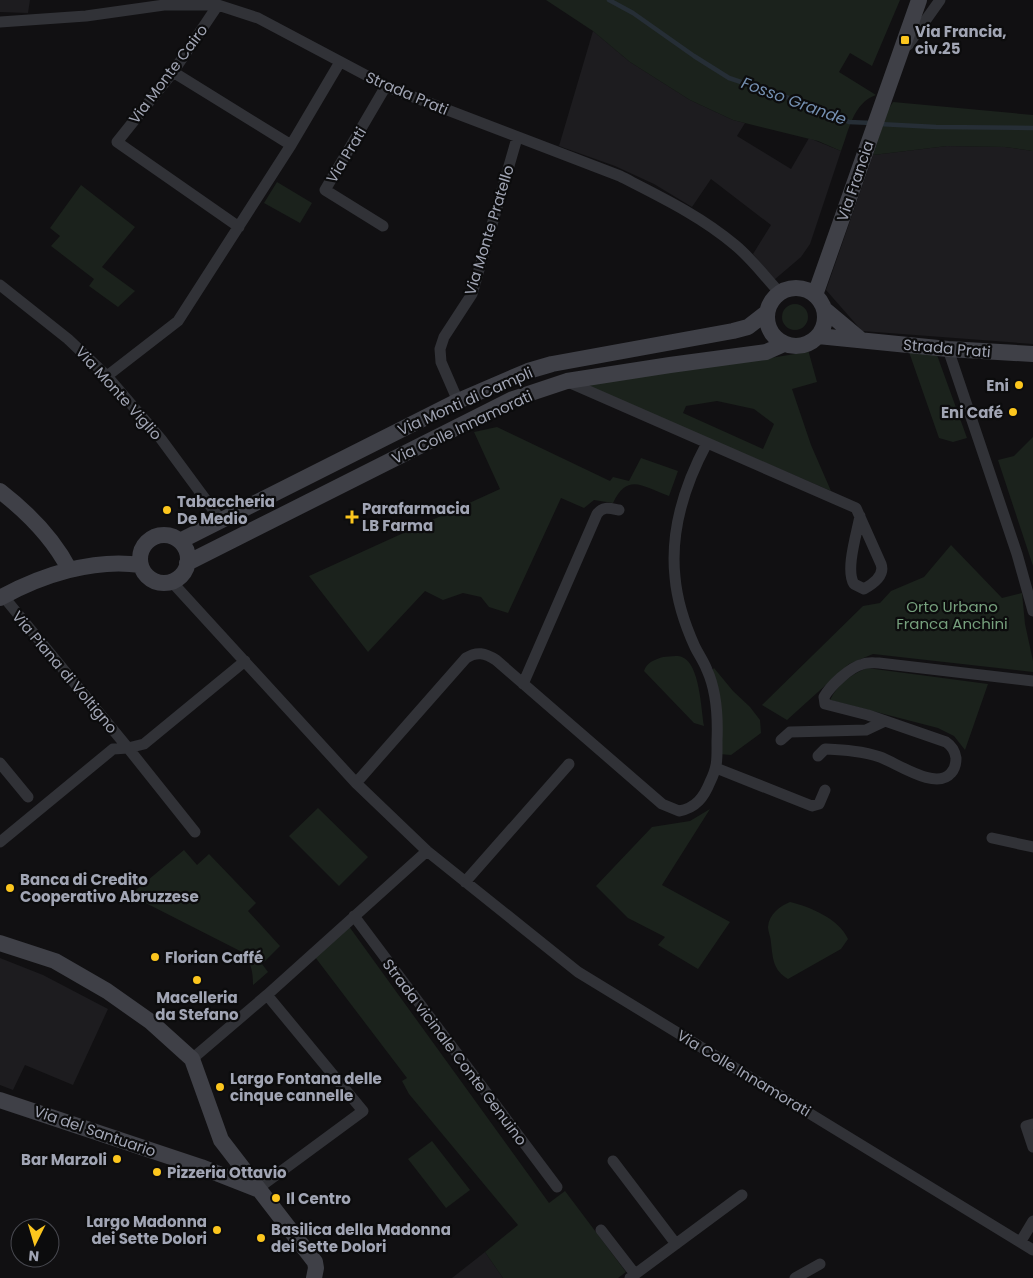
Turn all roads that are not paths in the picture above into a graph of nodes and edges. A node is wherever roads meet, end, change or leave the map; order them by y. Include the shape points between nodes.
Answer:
1 (919, 0) edge
2 (926, 0) edge
3 (940, 0) edge
4 (218, 5) junction
5 (0, 22) edge
6 (911, 25) junction
7 (340, 62) junction
8 (894, 67) junction
9 (173, 72) junction
10 (386, 86) junction
11 (517, 138) junction
12 (291, 145) junction
13 (383, 226) dead end
14 (239, 227) junction
15 (0, 285) edge
16 (780, 292) junction
17 (815, 295) junction
18 (824, 309) junction
19 (766, 313) junction
20 (818, 336) junction
21 (861, 340) junction
22 (784, 344) junction
23 (948, 349) junction
24 (1033, 354) edge
25 (107, 376) junction
26 (567, 381) junction
27 (458, 401) junction
28 (707, 443) junction
29 (0, 490) edge
30 (619, 510) dead end
31 (860, 516) junction
32 (220, 520) junction
33 (180, 541) junction
34 (188, 563) junction
35 (141, 565) junction
36 (69, 569) junction
37 (171, 581) junction
38 (1, 597) edge
39 (1033, 611) edge
40 (245, 661) junction
41 (1033, 681) edge
42 (523, 684) junction
43 (885, 721) junction
44 (781, 740) dead end
45 (128, 748) junction
46 (818, 756) dead end
47 (0, 763) edge
48 (569, 764) dead end
49 (716, 768) junction
50 (356, 783) junction
51 (825, 790) dead end
52 (28, 797) dead end
53 (195, 832) dead end
54 (992, 838) dead end
55 (0, 842) edge
56 (1033, 847) edge
57 (427, 851) junction
58 (465, 882) junction
59 (354, 916) junction
60 (0, 944) edge
61 (267, 995) junction
62 (192, 1059) junction
63 (0, 1100) edge
64 (1033, 1124) edge
65 (221, 1140) junction
66 (1033, 1147) edge
67 (613, 1161) dead end
68 (201, 1168) junction
69 (557, 1187) dead end
70 (257, 1189) junction
71 (742, 1195) dead end
72 (1033, 1221) edge
73 (601, 1230) dead end
74 (1021, 1241) junction
75 (676, 1244) junction
76 (1033, 1250) edge
77 (820, 1264) dead end
78 (632, 1276) edge
79 (314, 1278) edge
80 (795, 1278) edge

1 - 6 street, Via Francia
2 - 6 street, Via Francia
3 - 8 street, Via Francia
4 - 5 street, Strada Prati via 164,5 86,16
4 - 7 street, Strada Prati via 258,18
4 - 9 street, Via Monte Cairo
6 - 8 street, Via Francia
7 - 10 street, Strada Prati
7 - 12 street
8 - 17 street, Via Francia
9 - 12 street
9 - 14 street, Via Monte Cairo via 117,142
10 - 11 street, Strada Prati
10 - 13 street, Via Prati via 325,190
11 - 16 street, Strada Prati via 620,176 679,208 735,245
11 - 27 street, Via Monte Pratello via 472,294 444,337 440,350 441,362
12 - 14 street
14 - 25 street via 178,321
15 - 25 street, Via Monte Viglio via 68,339
16 - 17 street via 798,288
16 - 19 street
17 - 18 street
18 - 20 street via 823,328
18 - 21 street
19 - 22 street via 770,332
19 - 27 street, Via Monti di Campli via 755,323 733,331 552,364
20 - 21 street, Strada Prati
20 - 22 street via 802,346
21 - 23 street, Strada Prati
22 - 26 street, Via Colle Innamorati via 766,352
23 - 24 street, Strada Prati
23 - 39 street
25 - 32 street, Via Monte Viglio via 161,439
26 - 28 street
26 - 34 street, Via Colle Innamorati via 514,399
27 - 32 street, Via Monti di Campli
28 - 31 street via 856,508
28 - 49 street via 681,506 674,551 675,579 686,623 708,671 715,698 718,727
29 - 36 street via 54,544
30 - 42 street via 606,507 597,514
31 - 31 street via 883,569 864,589 854,584 850,575
32 - 33 street, Via Monti di Campli
33 - 34 street via 187,551
33 - 35 street via 167,535 157,535 141,551
34 - 37 street via 182,574
35 - 36 street via 105,564
35 - 37 street via 152,580
36 - 38 street
37 - 40 street, Via Colle Innamorati
38 - 45 street, Via Piana di Voltigno
40 - 45 street, Via Piana di Voltigno via 144,744
40 - 50 street, Via Colle Innamorati
41 - 43 street via 863,663 835,684 824,697 825,704
42 - 49 street via 670,808 679,811 695,806 707,790
42 - 50 street via 496,660 481,653 466,658
43 - 44 street via 866,730 790,732
43 - 46 street via 946,742 956,757 951,773 943,779 932,779 879,756 850,751 826,749
45 - 53 street, Via Piana di Voltigno
45 - 55 street, Via Piana di Voltigno via 113,749
47 - 52 street
48 - 58 street
49 - 51 street via 812,806 819,804
50 - 57 street, Via Colle Innamorati
54 - 56 street
57 - 58 street, Via Colle Innamorati
57 - 59 street
58 - 74 street, Via Colle Innamorati via 578,972
59 - 61 street
59 - 69 street, Strada vicinale Conte Genuino
60 - 62 street via 55,962 107,991 151,1022
61 - 62 street
61 - 70 street via 363,1111
62 - 65 street
63 - 68 street, Via del Santuario
64 - 66 street via 1026,1126
65 - 68 street via 215,1160
65 - 70 street
67 - 75 street
68 - 70 street, Via del Santuario
70 - 79 street via 315,1262
71 - 75 street
72 - 74 street
73 - 78 street
74 - 76 street, Via Colle Innamorati
75 - 78 street
77 - 80 street

